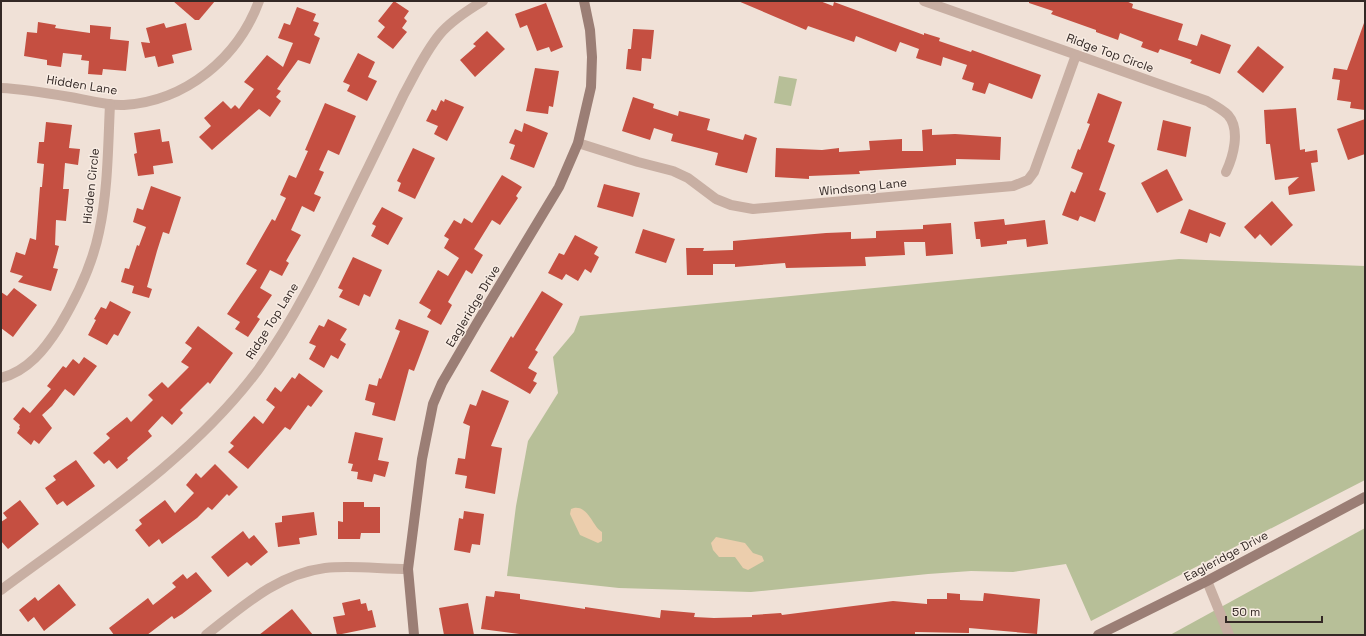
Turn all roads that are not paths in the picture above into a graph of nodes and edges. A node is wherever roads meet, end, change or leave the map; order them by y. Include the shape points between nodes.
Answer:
1 (259, 1) edge
2 (483, 1) edge
3 (584, 1) edge
4 (924, 1) edge
5 (1076, 55) junction
6 (1, 88) edge
7 (110, 104) junction
8 (578, 143) junction
9 (1226, 172) dead end
10 (1, 378) edge
11 (1365, 497) edge
12 (408, 569) junction
13 (1207, 581) junction
14 (1, 590) edge
15 (206, 635) edge
16 (414, 635) edge
17 (1098, 635) edge
18 (1229, 635) edge

1 - 7 street, Hidden Lane via 250,22 234,47 198,80 154,99 124,105
2 - 14 street, Ridge Top Lane via 459,17 441,33 429,49 313,280 279,340 230,404 177,458
3 - 8 main road, Eagleridge Drive via 590,30 591,87
4 - 5 street, Ridge Top Circle
5 - 8 street, Windsong Lane via 1034,172 1028,180 1013,186 748,209 716,199 688,178 673,171
5 - 9 street, Ridge Top Circle via 1221,109 1229,116 1235,139
6 - 7 street, Hidden Lane via 49,93
7 - 10 street, Hidden Circle via 102,218 87,272 70,308 44,348 26,366
8 - 12 main road, Eagleridge Drive via 559,187 465,343 433,404 422,460
11 - 13 main road, Eagleridge Drive
12 - 15 street via 342,567 295,575 265,590
12 - 16 main road, Eagleridge Drive
13 - 17 main road, Eagleridge Drive
13 - 18 street

